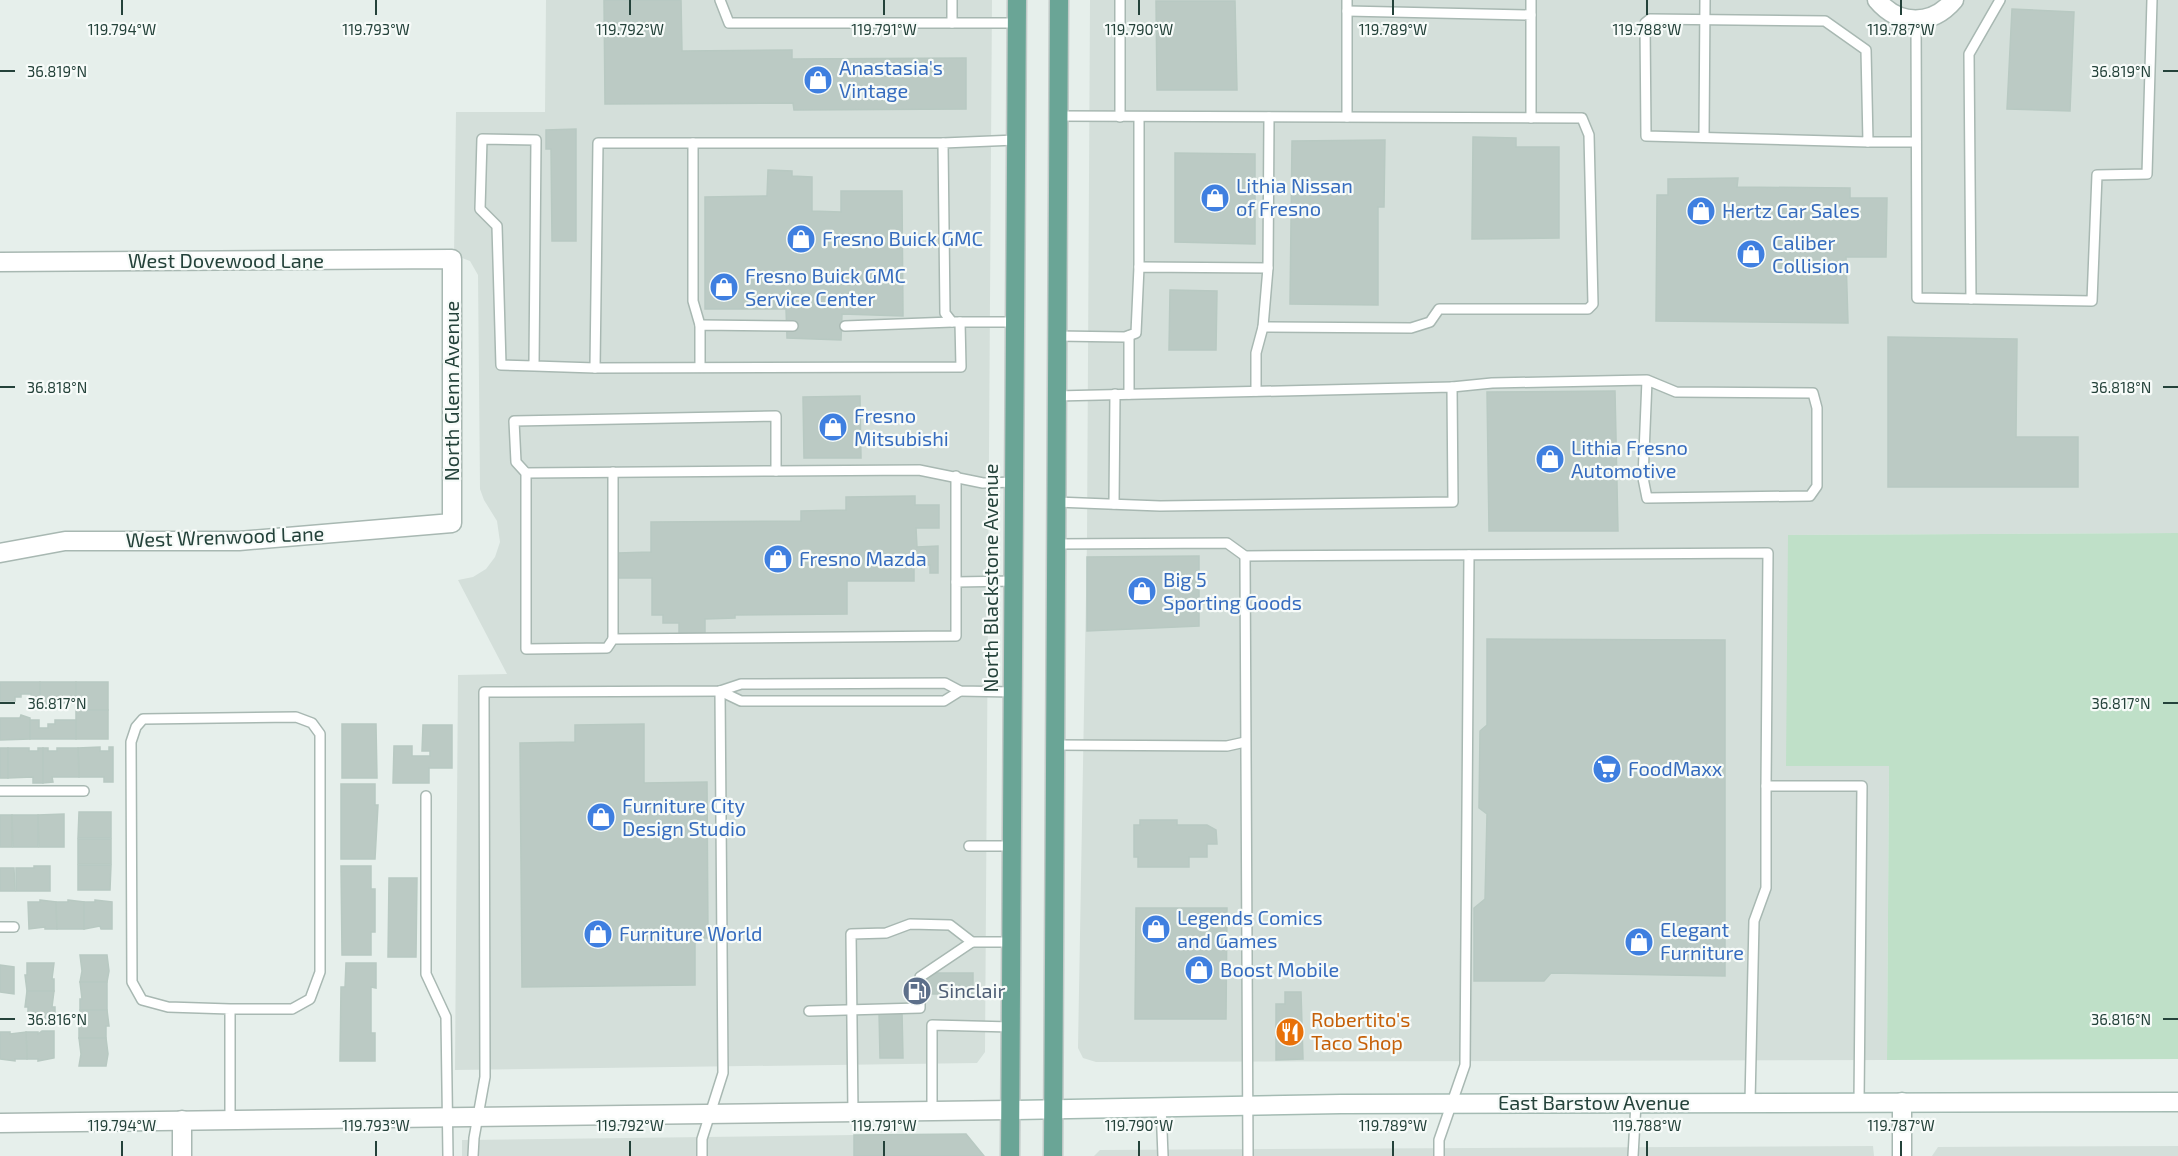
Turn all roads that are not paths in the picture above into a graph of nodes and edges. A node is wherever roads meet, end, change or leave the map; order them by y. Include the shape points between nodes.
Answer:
1 (720, 0) edge
2 (952, 0) edge
3 (1017, 0) edge
4 (1059, 0) edge
5 (1120, 0) edge
6 (1347, 0) edge
7 (1531, 0) edge
8 (1705, 0) edge
9 (1954, 0) edge
10 (2000, 0) edge
11 (2152, 0) edge
12 (1876, 3) edge
13 (1347, 11) junction
14 (1531, 15) junction
15 (1705, 19) junction
16 (1916, 20) junction
17 (952, 23) junction
18 (1017, 23) junction
19 (1058, 116) junction
20 (1120, 117) junction
21 (1139, 117) junction
22 (1269, 117) junction
23 (1347, 117) junction
24 (1531, 118) junction
25 (1704, 136) junction
26 (1016, 140) junction
27 (1868, 142) junction
28 (1916, 142) junction
29 (693, 143) junction
30 (943, 143) junction
31 (452, 259) joint
32 (0, 262) edge
33 (1139, 267) junction
34 (1268, 268) junction
35 (1971, 299) junction
36 (956, 322) junction
37 (1015, 322) junction
38 (700, 325) junction
39 (794, 326) dead end
40 (845, 326) dead end
41 (1263, 327) junction
42 (1057, 336) junction
43 (1129, 336) junction
44 (534, 366) junction
45 (595, 368) junction
46 (700, 368) junction
47 (1647, 380) junction
48 (1452, 387) junction
49 (1256, 392) junction
50 (1115, 394) junction
51 (1129, 394) junction
52 (1056, 396) junction
53 (776, 471) junction
54 (613, 472) junction
55 (526, 473) junction
56 (956, 476) junction
57 (1014, 482) junction
58 (1056, 502) junction
59 (1114, 504) junction
60 (452, 523) joint
61 (1056, 544) junction
62 (0, 553) edge
63 (1469, 555) junction
64 (1245, 556) junction
65 (1014, 581) junction
66 (956, 582) junction
67 (613, 639) junction
68 (720, 691) junction
69 (960, 691) junction
70 (1013, 692) junction
71 (1245, 742) junction
72 (1055, 745) junction
73 (1766, 786) junction
74 (0, 791) edge
75 (84, 791) dead end
76 (426, 796) dead end
77 (969, 846) dead end
78 (1012, 846) junction
79 (0, 927) edge
80 (14, 927) dead end
81 (972, 942) junction
82 (1012, 942) junction
83 (921, 1008) junction
84 (230, 1009) junction
85 (809, 1011) dead end
86 (851, 1011) junction
87 (932, 1025) junction
88 (1011, 1027) junction
89 (1750, 1102) junction
90 (1859, 1102) junction
91 (1902, 1102) junction
92 (2178, 1102) edge
93 (1636, 1103) junction
94 (1452, 1104) junction
95 (1161, 1106) junction
96 (1248, 1106) junction
97 (1053, 1107) junction
98 (1010, 1110) junction
99 (932, 1111) junction
100 (853, 1113) junction
101 (710, 1114) junction
102 (478, 1116) junction
103 (446, 1117) junction
104 (230, 1119) junction
105 (182, 1120) junction
106 (0, 1123) edge
107 (182, 1156) edge
108 (448, 1156) edge
109 (473, 1156) edge
110 (702, 1156) edge
111 (1010, 1156) edge
112 (1053, 1156) edge
113 (1163, 1156) edge
114 (1248, 1156) edge
115 (1439, 1156) edge
116 (1633, 1156) edge
117 (1902, 1156) edge

1 - 17 lane via 729,23
2 - 17 lane
3 - 18 main road, North Blackstone Avenue
4 - 19 main road
5 - 20 lane
6 - 13 lane
7 - 14 lane
8 - 15 lane
9 - 16 street via 1934,17
10 - 35 lane via 1969,54
11 - 35 lane via 2147,174 2097,175 2092,301
12 - 16 street via 1892,14
13 - 14 lane
13 - 23 lane
14 - 24 lane
15 - 25 lane
15 - 25 lane via 1650,18 1645,23 1646,136
15 - 27 lane via 1825,21 1866,50
16 - 28 lane
17 - 18 lane
18 - 26 main road, North Blackstone Avenue
19 - 20 lane
19 - 42 main road
20 - 21 lane
21 - 22 lane
21 - 33 lane
22 - 23 lane
22 - 34 lane
23 - 24 lane
24 - 41 lane via 1582,118 1589,135 1593,304 1588,309 1439,309 1430,322 1411,328
25 - 27 lane
26 - 30 lane
26 - 37 main road, North Blackstone Avenue
27 - 28 lane
28 - 35 lane via 1917,298
29 - 30 lane
29 - 38 lane via 693,301
29 - 45 lane via 598,143
30 - 36 lane via 945,313
31 - 32 street, West Dovewood Lane
31 - 60 street, North Glenn Avenue
33 - 34 lane
33 - 43 lane via 1136,333
34 - 41 lane
36 - 37 lane
36 - 40 lane
36 - 46 lane via 961,367
37 - 57 main road, North Blackstone Avenue
38 - 39 lane
38 - 46 lane
41 - 49 lane via 1256,353
42 - 43 lane
42 - 52 main road
43 - 51 lane
44 - 44 lane via 536,140 482,139 480,209 497,226 501,365
44 - 45 lane
45 - 46 lane
47 - 47 lane via 1676,392 1813,393 1817,408 1817,486 1810,496 1647,498 1643,478
47 - 48 lane
48 - 49 lane
48 - 59 lane via 1453,502
49 - 51 lane
50 - 51 lane
50 - 52 lane
50 - 59 lane
52 - 58 main road
53 - 54 lane
53 - 55 lane via 776,416 514,421 516,462
53 - 56 lane via 919,470
54 - 55 lane
54 - 67 lane
55 - 67 lane via 526,649 607,648
56 - 57 lane via 983,483
56 - 66 lane
57 - 65 main road, North Blackstone Avenue
58 - 59 lane
58 - 61 main road
60 - 62 street, West Wrenwood Lane via 239,541 65,541
61 - 64 lane via 1227,543
61 - 72 main road
63 - 64 lane
63 - 73 lane via 1768,553
63 - 94 lane via 1464,1065
64 - 71 lane
65 - 66 lane
65 - 70 main road, North Blackstone Avenue
66 - 67 lane via 956,636
68 - 69 lane via 741,684 945,683
68 - 69 lane via 741,701 944,701
68 - 101 lane via 723,1073
68 - 102 lane via 484,692 486,1077
69 - 70 lane
70 - 78 main road, North Blackstone Avenue
71 - 72 lane via 1227,746
71 - 96 lane
72 - 97 main road
73 - 89 lane via 1766,888 1754,921
73 - 90 lane via 1862,786
74 - 75 lane
76 - 103 lane via 426,974 446,1017
77 - 78 lane
78 - 82 main road, North Blackstone Avenue
79 - 80 lane
81 - 82 lane
81 - 83 lane via 920,977
81 - 86 lane via 950,925 910,924 886,933 851,934
82 - 88 main road, North Blackstone Avenue
83 - 86 lane
83 - 87 lane
84 - 84 lane via 292,1009 310,999 316,986 320,972 320,734 312,723 296,717 143,718 131,742 132,982 142,999 168,1007
84 - 104 lane
85 - 86 lane
86 - 100 lane
87 - 88 lane
87 - 99 lane
88 - 98 main road, North Blackstone Avenue
89 - 90 street, East Barstow Avenue
89 - 93 street, East Barstow Avenue
90 - 91 street, East Barstow Avenue
91 - 92 street, East Barstow Avenue
91 - 117 street
93 - 94 street, East Barstow Avenue
93 - 116 lane
94 - 96 street, East Barstow Avenue
94 - 115 lane via 1439,1140
95 - 96 street, East Barstow Avenue
95 - 97 street, East Barstow Avenue
95 - 113 lane
96 - 114 lane
97 - 98 street, East Barstow Avenue
97 - 112 main road
98 - 99 street, East Barstow Avenue
98 - 111 main road, North Blackstone Avenue
99 - 100 street, East Barstow Avenue
100 - 101 street, East Barstow Avenue
101 - 102 street, East Barstow Avenue
101 - 110 lane via 702,1139
102 - 103 street, East Barstow Avenue
102 - 109 lane
103 - 104 street, East Barstow Avenue
103 - 108 lane
104 - 105 street, East Barstow Avenue
105 - 106 street, East Barstow Avenue
105 - 107 street

